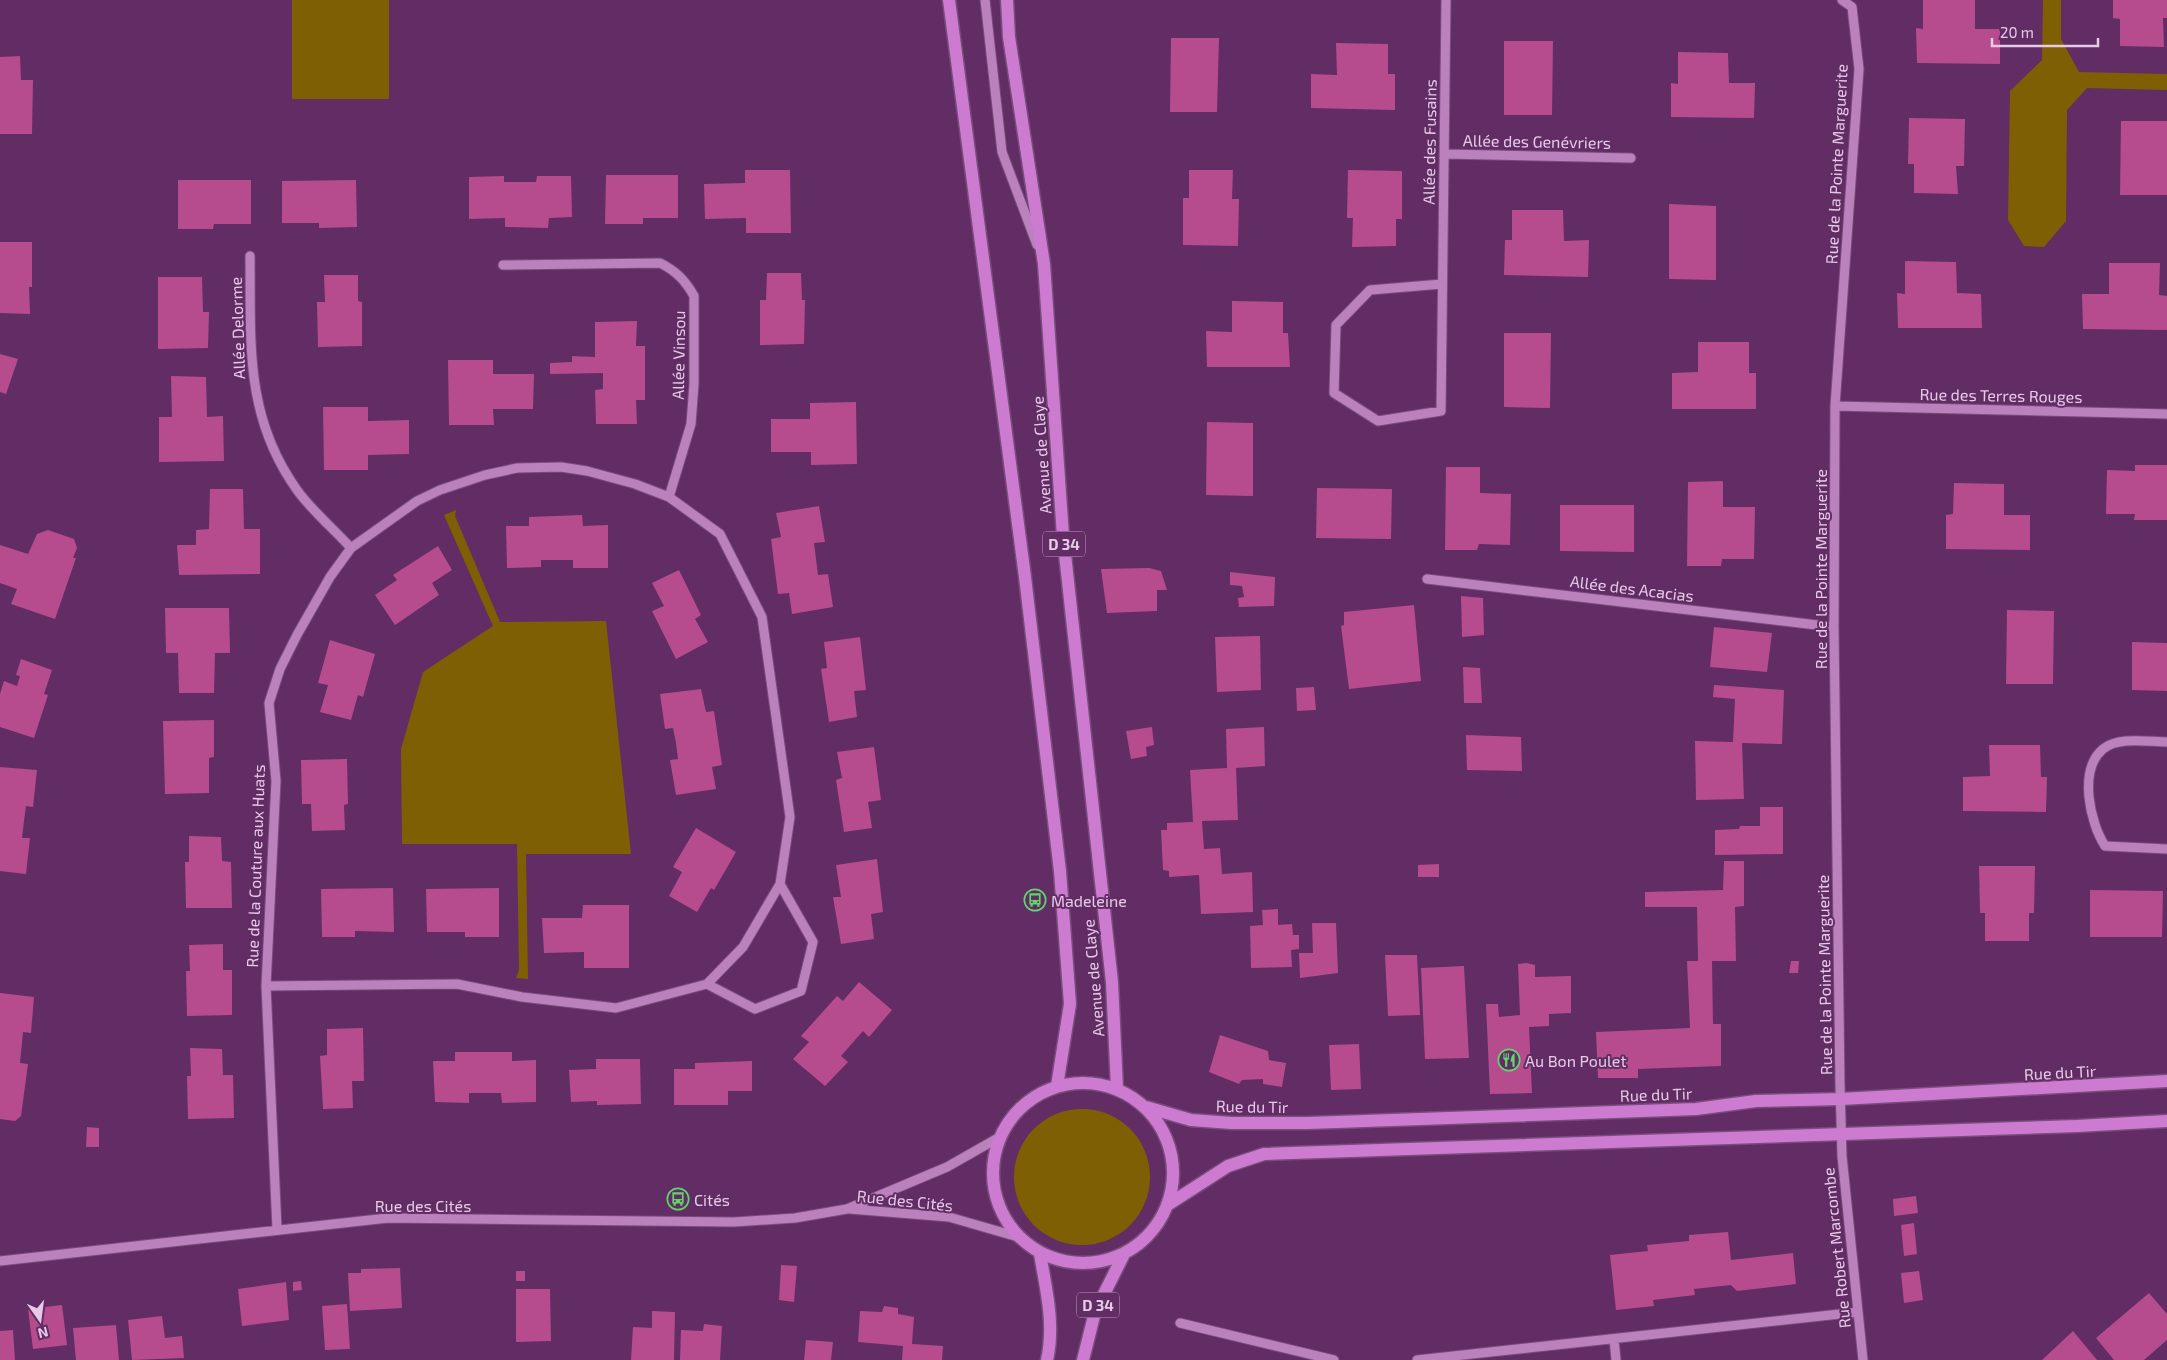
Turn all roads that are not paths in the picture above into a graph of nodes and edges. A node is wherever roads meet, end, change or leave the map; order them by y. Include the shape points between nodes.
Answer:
1 (950, 0) edge
2 (985, 0) edge
3 (1007, 0) edge
4 (1446, 0) edge
5 (1842, 0) edge
6 (1853, 3) edge
7 (1444, 154) junction
8 (1631, 158) dead end
9 (250, 256) dead end
10 (503, 264) dead end
11 (1044, 264) junction
12 (1442, 284) junction
13 (1835, 406) junction
14 (2167, 414) edge
15 (669, 497) junction
16 (352, 548) junction
17 (1427, 579) dead end
18 (1834, 626) junction
19 (2167, 742) edge
20 (2167, 849) edge
21 (780, 884) junction
22 (706, 984) junction
23 (266, 986) junction
24 (2167, 1081) edge
25 (1057, 1086) junction
26 (1117, 1088) junction
27 (1841, 1099) junction
28 (1146, 1107) junction
29 (2167, 1121) edge
30 (1842, 1133) junction
31 (998, 1138) junction
32 (1169, 1204) junction
33 (847, 1209) junction
34 (277, 1229) junction
35 (1018, 1237) junction
36 (1040, 1254) junction
37 (1124, 1254) junction
38 (0, 1261) edge
39 (1858, 1312) junction
40 (1180, 1323) dead end
41 (1614, 1339) junction
42 (1481, 1357) edge
43 (1047, 1360) edge
44 (1083, 1360) edge
45 (1334, 1360) edge
46 (1418, 1360) edge
47 (1616, 1360) edge
48 (1863, 1360) edge

1 - 25 main road, Avenue de Claye / D 34 via 1060,872 1070,1004
2 - 11 street via 1002,152
3 - 11 main road, Avenue de Claye / D 34 via 1009,37
4 - 7 street, Allée des Fusains
5 - 6 street, Rue de la Pointe Marguerite
6 - 13 street, Rue de la Pointe Marguerite via 1859,68
7 - 8 street, Allée des Genévriers
7 - 12 street, Allée des Fusains
9 - 16 street, Allée Delorme via 251,361 258,411 282,466 298,491
10 - 15 street, Allée Vinsou via 660,264 675,271 688,285 694,296 691,424
11 - 26 main road, Avenue de Claye / D 34 via 1063,536 1112,982
12 - 12 street, Allée des Fusains via 1441,411 1378,421 1334,393 1336,326 1370,290
13 - 14 street, Rue des Terres Rouges
13 - 18 street, Rue de la Pointe Marguerite
15 - 16 street, Rue de la Couture aux Huats via 587,471 561,467 517,468 476,478 417,501
15 - 21 street, Rue de la Couture aux Huats via 720,534 762,617 790,818
16 - 23 street, Rue de la Couture aux Huats via 330,577 297,635 280,669 269,703 276,781
17 - 18 street, Allée des Acacias
18 - 27 street, Rue de la Pointe Marguerite
19 - 20 street via 2122,741 2103,749 2093,764 2089,790 2091,817 2105,846
21 - 22 street, Rue de la Couture aux Huats via 743,948
21 - 22 street via 814,942 801,991 755,1009
22 - 23 street, Rue de la Couture aux Huats via 616,1008 550,1002 457,984
23 - 34 street, Rue de la Couture aux Huats
24 - 27 main road, Rue du Tir
25 - 26 main road via 1078,1082
25 - 31 main road via 1022,1105
26 - 28 main road
27 - 28 main road, Rue du Tir via 1756,1101 1696,1109 1308,1123 1191,1120
27 - 30 street, Rue de la Pointe Marguerite
28 - 32 main road via 1168,1144 1174,1170
29 - 30 main road
30 - 32 main road via 1264,1154 1228,1166
30 - 39 street, Rue Robert Marcombe
31 - 33 street, Rue des Cités via 947,1168
31 - 35 main road via 991,1173 998,1208
32 - 37 main road via 1151,1233
33 - 34 street, Rue des Cités via 795,1218 734,1222 388,1218
33 - 35 street, Rue des Cités via 949,1217
34 - 38 street, Rue des Cités
35 - 36 main road
36 - 37 main road via 1068,1263 1097,1263
36 - 43 main road via 1050,1312 1051,1344
37 - 44 main road, D 34 via 1095,1312
39 - 41 street
39 - 48 street, Rue Robert Marcombe
40 - 45 street
41 - 42 street
41 - 47 street
42 - 46 street

